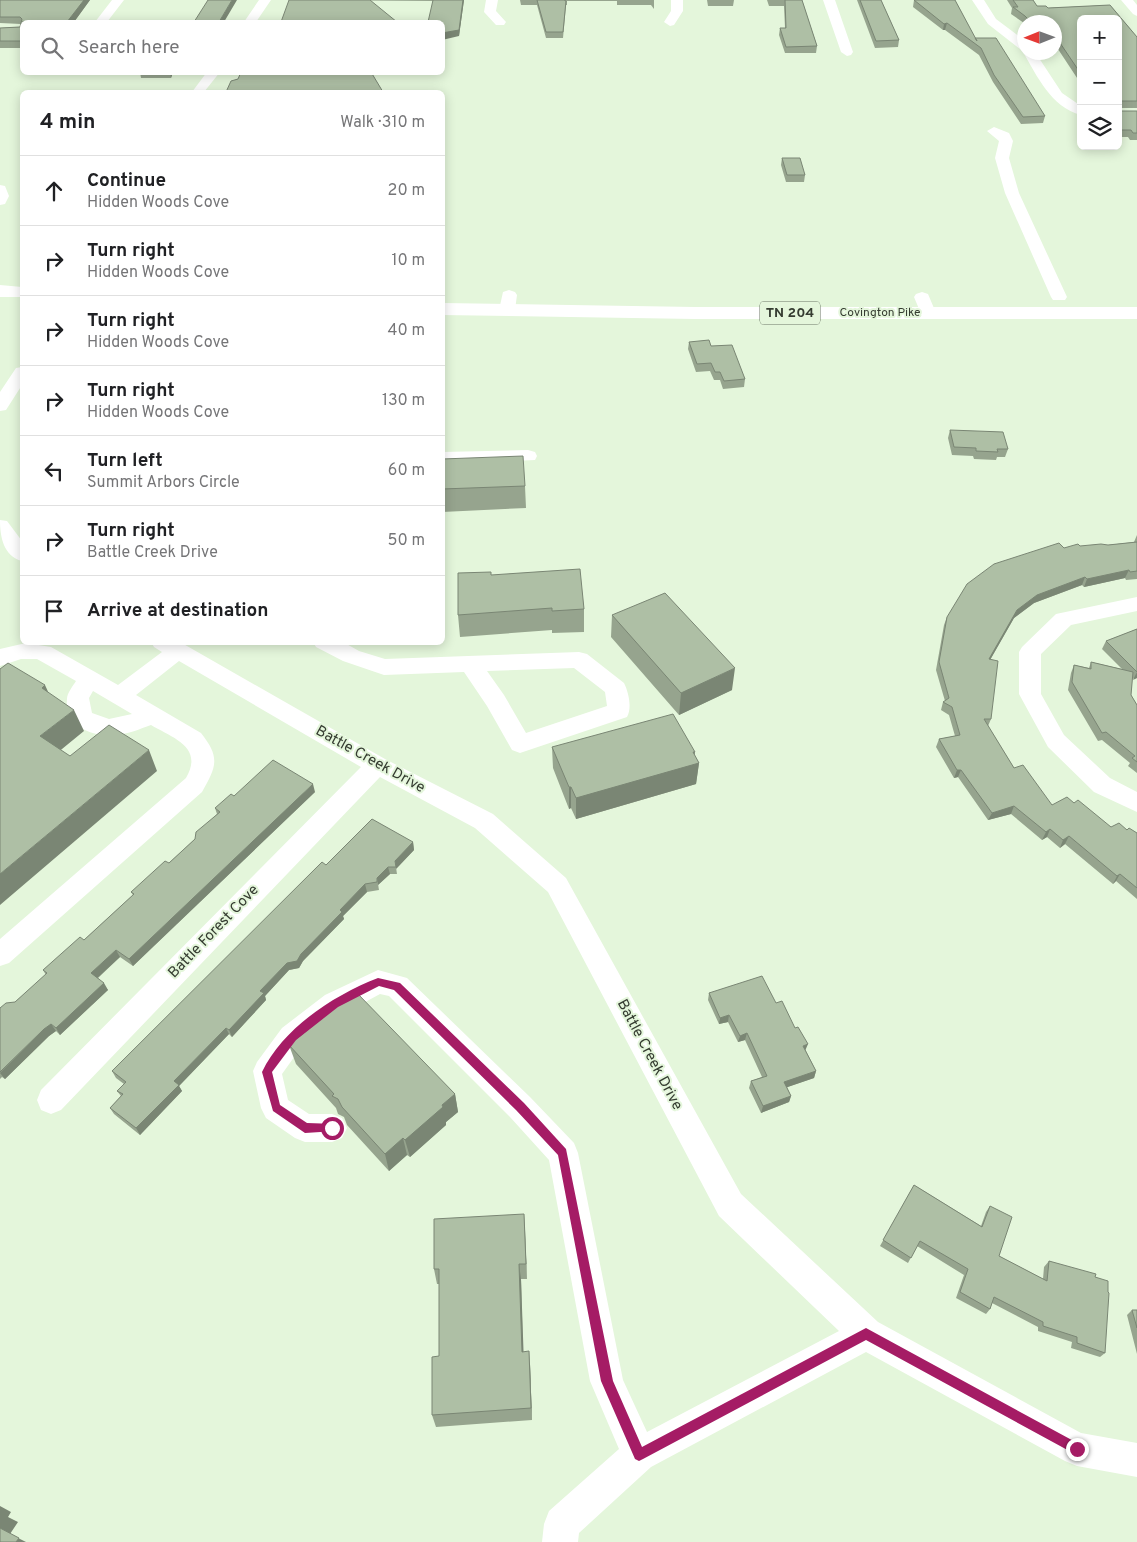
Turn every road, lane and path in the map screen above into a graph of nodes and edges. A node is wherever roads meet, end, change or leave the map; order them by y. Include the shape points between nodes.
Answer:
1 (118, 0) edge
2 (265, 0) edge
3 (492, 0) edge
4 (677, 0) edge
5 (829, 0) edge
6 (978, 0) edge
7 (1127, 0) edge
8 (1137, 12) edge
9 (103, 20) edge
10 (251, 20) edge
11 (500, 22) dead end
12 (670, 22) dead end
13 (1017, 41) edge
14 (847, 52) dead end
15 (1034, 60) edge
16 (212, 75) edge
17 (200, 90) edge
18 (1077, 110) edge
19 (994, 131) dead end
20 (0, 189) edge
21 (0, 202) edge
22 (0, 275) edge
23 (20, 277) edge
24 (0, 291) edge
25 (20, 292) edge
26 (445, 294) edge
27 (1059, 297) junction
28 (1137, 297) edge
29 (508, 303) junction
30 (925, 305) junction
31 (445, 309) edge
32 (1137, 313) edge
33 (20, 375) edge
34 (0, 406) edge
35 (528, 456) dead end
36 (445, 458) edge
37 (0, 526) edge
38 (20, 551) edge
39 (1137, 604) edge
40 (330, 645) edge
41 (169, 647) edge
42 (0, 658) edge
43 (471, 665) junction
44 (89, 678) junction
45 (120, 695) junction
46 (154, 715) junction
47 (377, 765) junction
48 (1137, 802) edge
49 (0, 955) edge
50 (51, 1100) dead end
51 (332, 1128) dead end
52 (866, 1334) junction
53 (639, 1455) junction
54 (1137, 1460) edge
55 (560, 1542) edge

1 - 9 street
2 - 10 street
3 - 11 street via 490,12
4 - 12 street via 677,10
5 - 14 street
6 - 13 street via 992,21
7 - 8 street
15 - 18 street via 1060,98
16 - 17 street
19 - 27 street via 1004,136 1006,141 1002,158 1012,193
20 - 21 street
22 - 23 main road
24 - 25 main road
26 - 29 main road, Covington Pike / TN 204
27 - 28 main road, Covington Pike / TN 204
27 - 30 main road, Covington Pike / TN 204
29 - 30 main road, Covington Pike / TN 204
29 - 31 main road, Covington Pike / TN 204
30 - 32 main road, Covington Pike / TN 204
33 - 34 street
35 - 36 street
37 - 38 street
39 - 48 street via 1064,619 1030,652 1030,694 1056,741 1102,785
40 - 43 street via 384,667
41 - 45 street
41 - 47 street, Battle Creek Drive
42 - 44 street via 29,649 42,652
43 - 43 street via 579,660 616,689 619,711 520,744
44 - 45 street
44 - 46 street via 78,698 81,718 98,727 120,727
45 - 46 street
46 - 49 street via 193,739 203,751 204,769 194,785
47 - 50 street, Battle Forest Cove
47 - 52 street, Battle Creek Drive via 484,821 557,885 730,1205
51 - 53 street via 305,1128 276,1108 267,1072 292,1036 335,1004 378,982 397,986 563,1153 607,1381
52 - 53 street
52 - 54 street, Battle Creek Drive via 1077,1449
53 - 55 street via 562,1524

